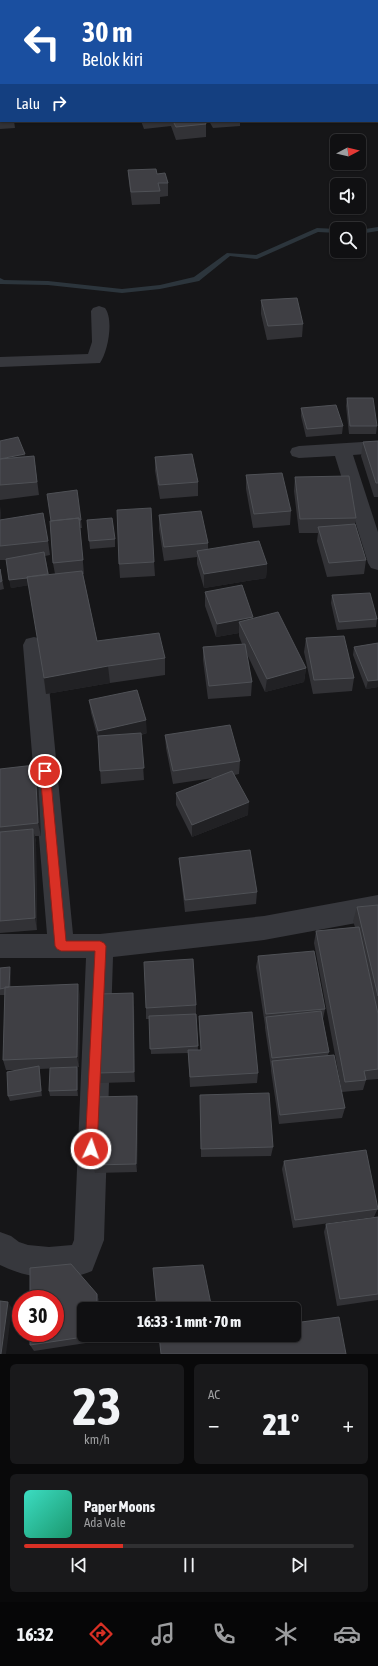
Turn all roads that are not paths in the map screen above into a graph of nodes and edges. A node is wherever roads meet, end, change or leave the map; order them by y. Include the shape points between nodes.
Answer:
1 (99, 310) dead end
2 (0, 362) edge
3 (378, 447) edge
4 (342, 449) junction
5 (299, 452) dead end
6 (378, 563) edge
7 (34, 645) edge
8 (378, 907) edge
9 (0, 946) edge
10 (61, 946) junction
11 (100, 946) junction
12 (0, 1247) edge

1 - 2 street via 100,345 94,359
3 - 4 street
4 - 5 street
4 - 6 street
7 - 10 street
8 - 11 street via 264,928
9 - 10 street
10 - 11 street
11 - 12 street via 89,1240 80,1260 58,1262 16,1259

